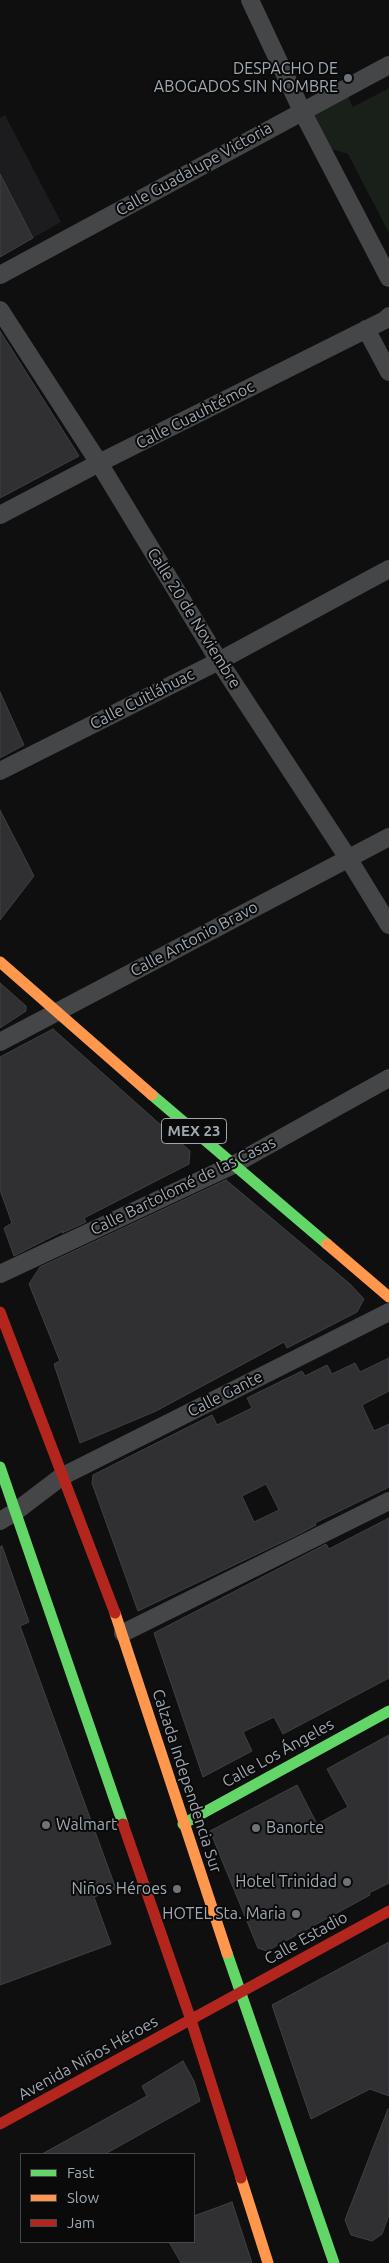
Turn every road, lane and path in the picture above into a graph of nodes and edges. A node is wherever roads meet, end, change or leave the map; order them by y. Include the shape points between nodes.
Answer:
1 (250, 0) edge
2 (389, 66) edge
3 (302, 111) junction
4 (0, 275) edge
5 (389, 278) edge
6 (0, 310) edge
7 (389, 316) edge
8 (366, 330) junction
9 (389, 372) edge
10 (99, 463) junction
11 (0, 515) edge
12 (389, 569) edge
13 (219, 661) junction
14 (0, 771) edge
15 (389, 836) edge
16 (348, 858) junction
17 (389, 925) edge
18 (0, 962) edge
19 (58, 1012) junction
20 (0, 1042) edge
21 (389, 1078) edge
22 (233, 1165) junction
23 (0, 1274) edge
24 (389, 1297) edge
25 (0, 1312) edge
26 (389, 1312) edge
27 (0, 1467) edge
28 (61, 1477) junction
29 (389, 1501) edge
30 (15, 1512) junction
31 (0, 1521) edge
32 (123, 1633) junction
33 (389, 1711) edge
34 (183, 1824) junction
35 (389, 1911) edge
36 (240, 1993) junction
37 (191, 2020) junction
38 (0, 2124) edge
39 (268, 2263) edge
40 (334, 2263) edge

1 - 3 street
2 - 3 street, Calle Guadalupe Victoria
3 - 4 street, Calle Guadalupe Victoria
3 - 5 street
6 - 10 street, Calle 20 de Noviembre
7 - 8 street, Calle Cuauhtémoc
8 - 9 street
8 - 10 street, Calle Cuauhtémoc
10 - 11 street, Calle Cuauhtémoc
10 - 13 street, Calle 20 de Noviembre
12 - 13 street, Calle Cuitláhuac
13 - 14 street, Calle Cuitláhuac
13 - 16 street, Calle 20 de Noviembre
15 - 16 street, Calle Antonio Bravo
16 - 17 street, Calle 20 de Noviembre
16 - 19 street, Calle Antonio Bravo
18 - 19 main road, MEX 23
19 - 20 street, Calle Antonio Bravo
19 - 22 main road, MEX 23
21 - 22 street, Calle Bartolomé de las Casas
22 - 23 street, Calle Bartolomé de las Casas
22 - 24 main road, MEX 23
25 - 28 main road, Calzada Independencia Sur
26 - 28 street, Calle Gante
27 - 30 main road
28 - 30 street, Calle Gante
28 - 32 main road, Calzada Independencia Sur
29 - 32 street
30 - 31 street, Calle Gante
30 - 37 main road
32 - 34 main road, Calzada Independencia Sur
33 - 34 main road, Calle Los Ángeles
34 - 36 main road, Calzada Independencia Sur
35 - 36 main road, Calle Estadio
36 - 37 main road, Calle Estadio
36 - 40 main road, Calzada Independencia Sur
37 - 38 main road, Avenida Niños Héroes
37 - 39 main road

